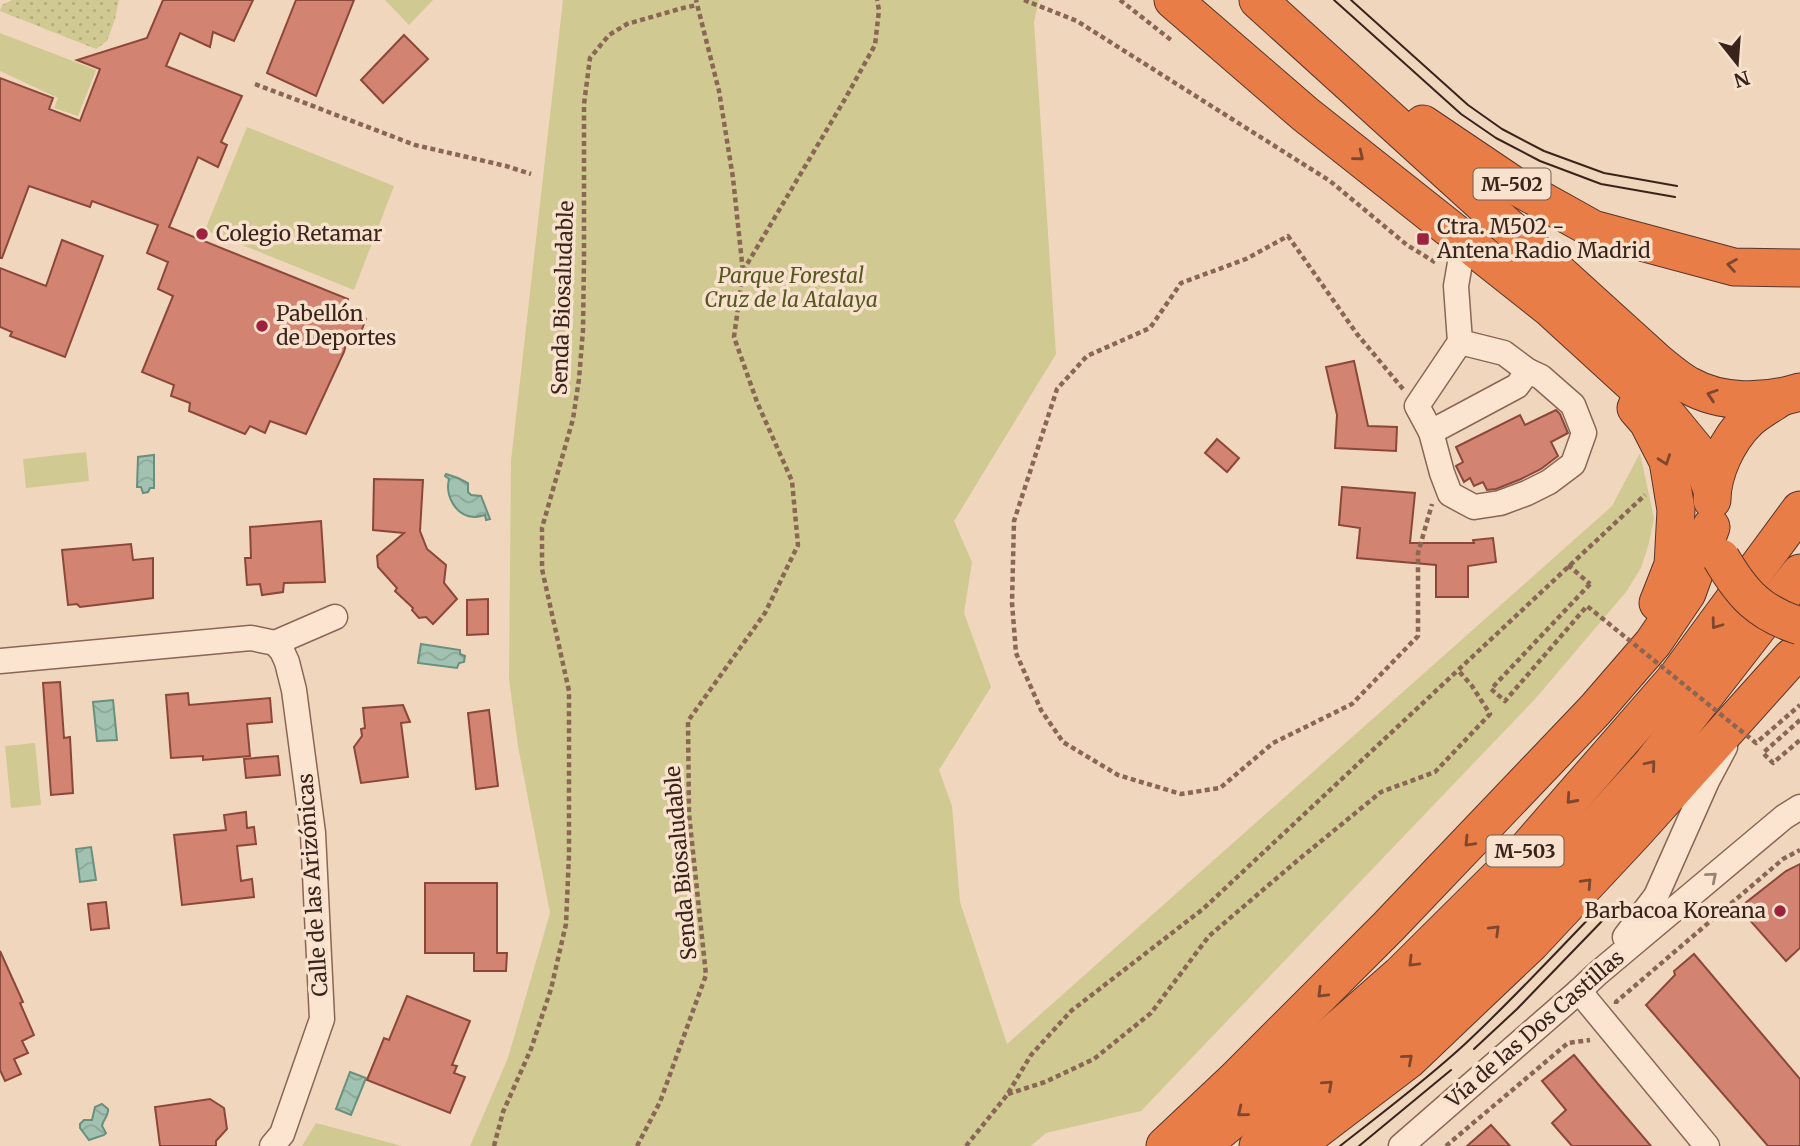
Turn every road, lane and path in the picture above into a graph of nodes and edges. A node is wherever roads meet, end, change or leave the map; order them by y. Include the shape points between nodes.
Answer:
1 (877, 0) edge
2 (1024, 0) edge
3 (1120, 0) edge
4 (1149, 0) edge
5 (1173, 0) edge
6 (1258, 0) edge
7 (1270, 0) edge
8 (696, 3) edge
9 (1174, 42) dead end
10 (255, 84) dead end
11 (1305, 114) junction
12 (531, 174) dead end
13 (1464, 240) junction
14 (1800, 268) edge
15 (743, 272) junction
16 (1457, 275) junction
17 (1550, 309) junction
18 (1460, 342) junction
19 (1528, 371) junction
20 (1790, 395) edge
21 (1417, 406) junction
22 (1431, 432) junction
23 (1442, 473) junction
24 (1712, 489) junction
25 (1648, 491) dead end
26 (1800, 510) edge
27 (1716, 542) junction
28 (1568, 565) junction
29 (1800, 573) edge
30 (335, 617) dead end
31 (1800, 626) edge
32 (275, 643) junction
33 (1800, 651) edge
34 (0, 661) edge
35 (1458, 670) junction
36 (1616, 685) junction
37 (1800, 705) edge
38 (1742, 713) junction
39 (1800, 720) edge
40 (1800, 740) edge
41 (1800, 807) edge
42 (1800, 850) edge
43 (1597, 974) junction
44 (1579, 991) junction
45 (1609, 1027) junction
46 (1007, 1094) junction
47 (272, 1146) edge
48 (494, 1146) edge
49 (636, 1146) edge
50 (966, 1146) edge
51 (1165, 1146) edge
52 (1201, 1146) edge
53 (1258, 1146) edge
54 (1296, 1146) edge
55 (1401, 1146) edge
56 (1446, 1146) edge
57 (1707, 1146) edge

1 - 15 path, Senda Biosaludable via 875,45
2 - 16 path via 1077,21 1330,181 1408,245
3 - 9 path
4 - 11 highway, M-502
5 - 11 highway, M-502
20 -> 6 highway, M-502 via 1720,398 1667,370
14 -> 7 highway, M-502 via 1734,267 1593,229 1512,184 1426,127
8 - 15 path, Senda Biosaludable via 719,91
8 - 48 path, Senda Biosaludable via 627,24 609,35 590,58 584,104 579,379 573,419 542,528 542,569 569,691 566,924 551,989
10 - 12 path via 415,145
11 -> 13 highway, M-502
13 - 16 street
13 - 17 highway, M-502
15 - 49 path, Senda Biosaludable via 734,337 792,481 798,545 765,612 688,721 689,814 706,975 660,1102
16 - 18 street
17 - 24 highway, M-502 via 1667,415 1699,454
17 -> 36 highway, M-503 via 1648,422 1668,461 1676,510 1673,565 1650,625
18 - 19 street via 1504,353
18 - 21 street
19 - 22 street via 1517,386
19 - 23 street via 1573,405 1584,433 1573,464 1527,493 1474,507 1450,494
20 - 24 highway, M-502 via 1748,421 1724,452
21 - 22 street
21 - 23 path via 1357,334 1289,236 1246,259 1181,283 1150,328 1087,356 1057,389 1014,521 1016,653 1041,710 1063,742 1118,775 1181,794 1220,788 1273,743 1352,704 1418,636 1418,553
22 - 23 street
24 - 27 highway, M-502
25 - 28 path
26 -> 52 highway, M-503 via 1676,677 1527,849 1400,975
27 - 31 highway, bridge via 1736,583 1757,605
27 - 36 highway, M-503 via 1653,643
28 - 35 path
28 - 37 path, bridge via 1590,584 1491,689 1505,701 1587,606 1756,743
53 -> 29 highway, M-503 via 1423,1000 1540,887 1650,766
30 - 32 street
32 - 34 street via 251,638
32 - 47 street, Calle de las Arizónicas via 288,662 294,690 313,833 322,1019 282,1134
33 - 38 highway, M-503
35 - 46 path via 1203,909 1071,1011 1031,1055
35 - 46 path via 1490,714 1435,772 1381,792 1298,860 1209,936 1151,1013 1094,1059
36 -> 51 highway, M-503 via 1388,927
38 - 43 street via 1656,896
54 -> 38 highway, M-503 via 1408,1060 1531,943
39 - 40 path, bridge via 1763,753 1773,763
43 -> 41 street, Vía de las Dos Castillas
42 - 45 path via 1783,859 1616,1002 1621,1019
43 - 44 street, Vía de las Dos Castillas
44 - 45 street
44 - 55 street, Vía de las Dos Castillas
45 - 56 path via 1591,1039 1568,1043
45 - 57 street
46 - 50 path

